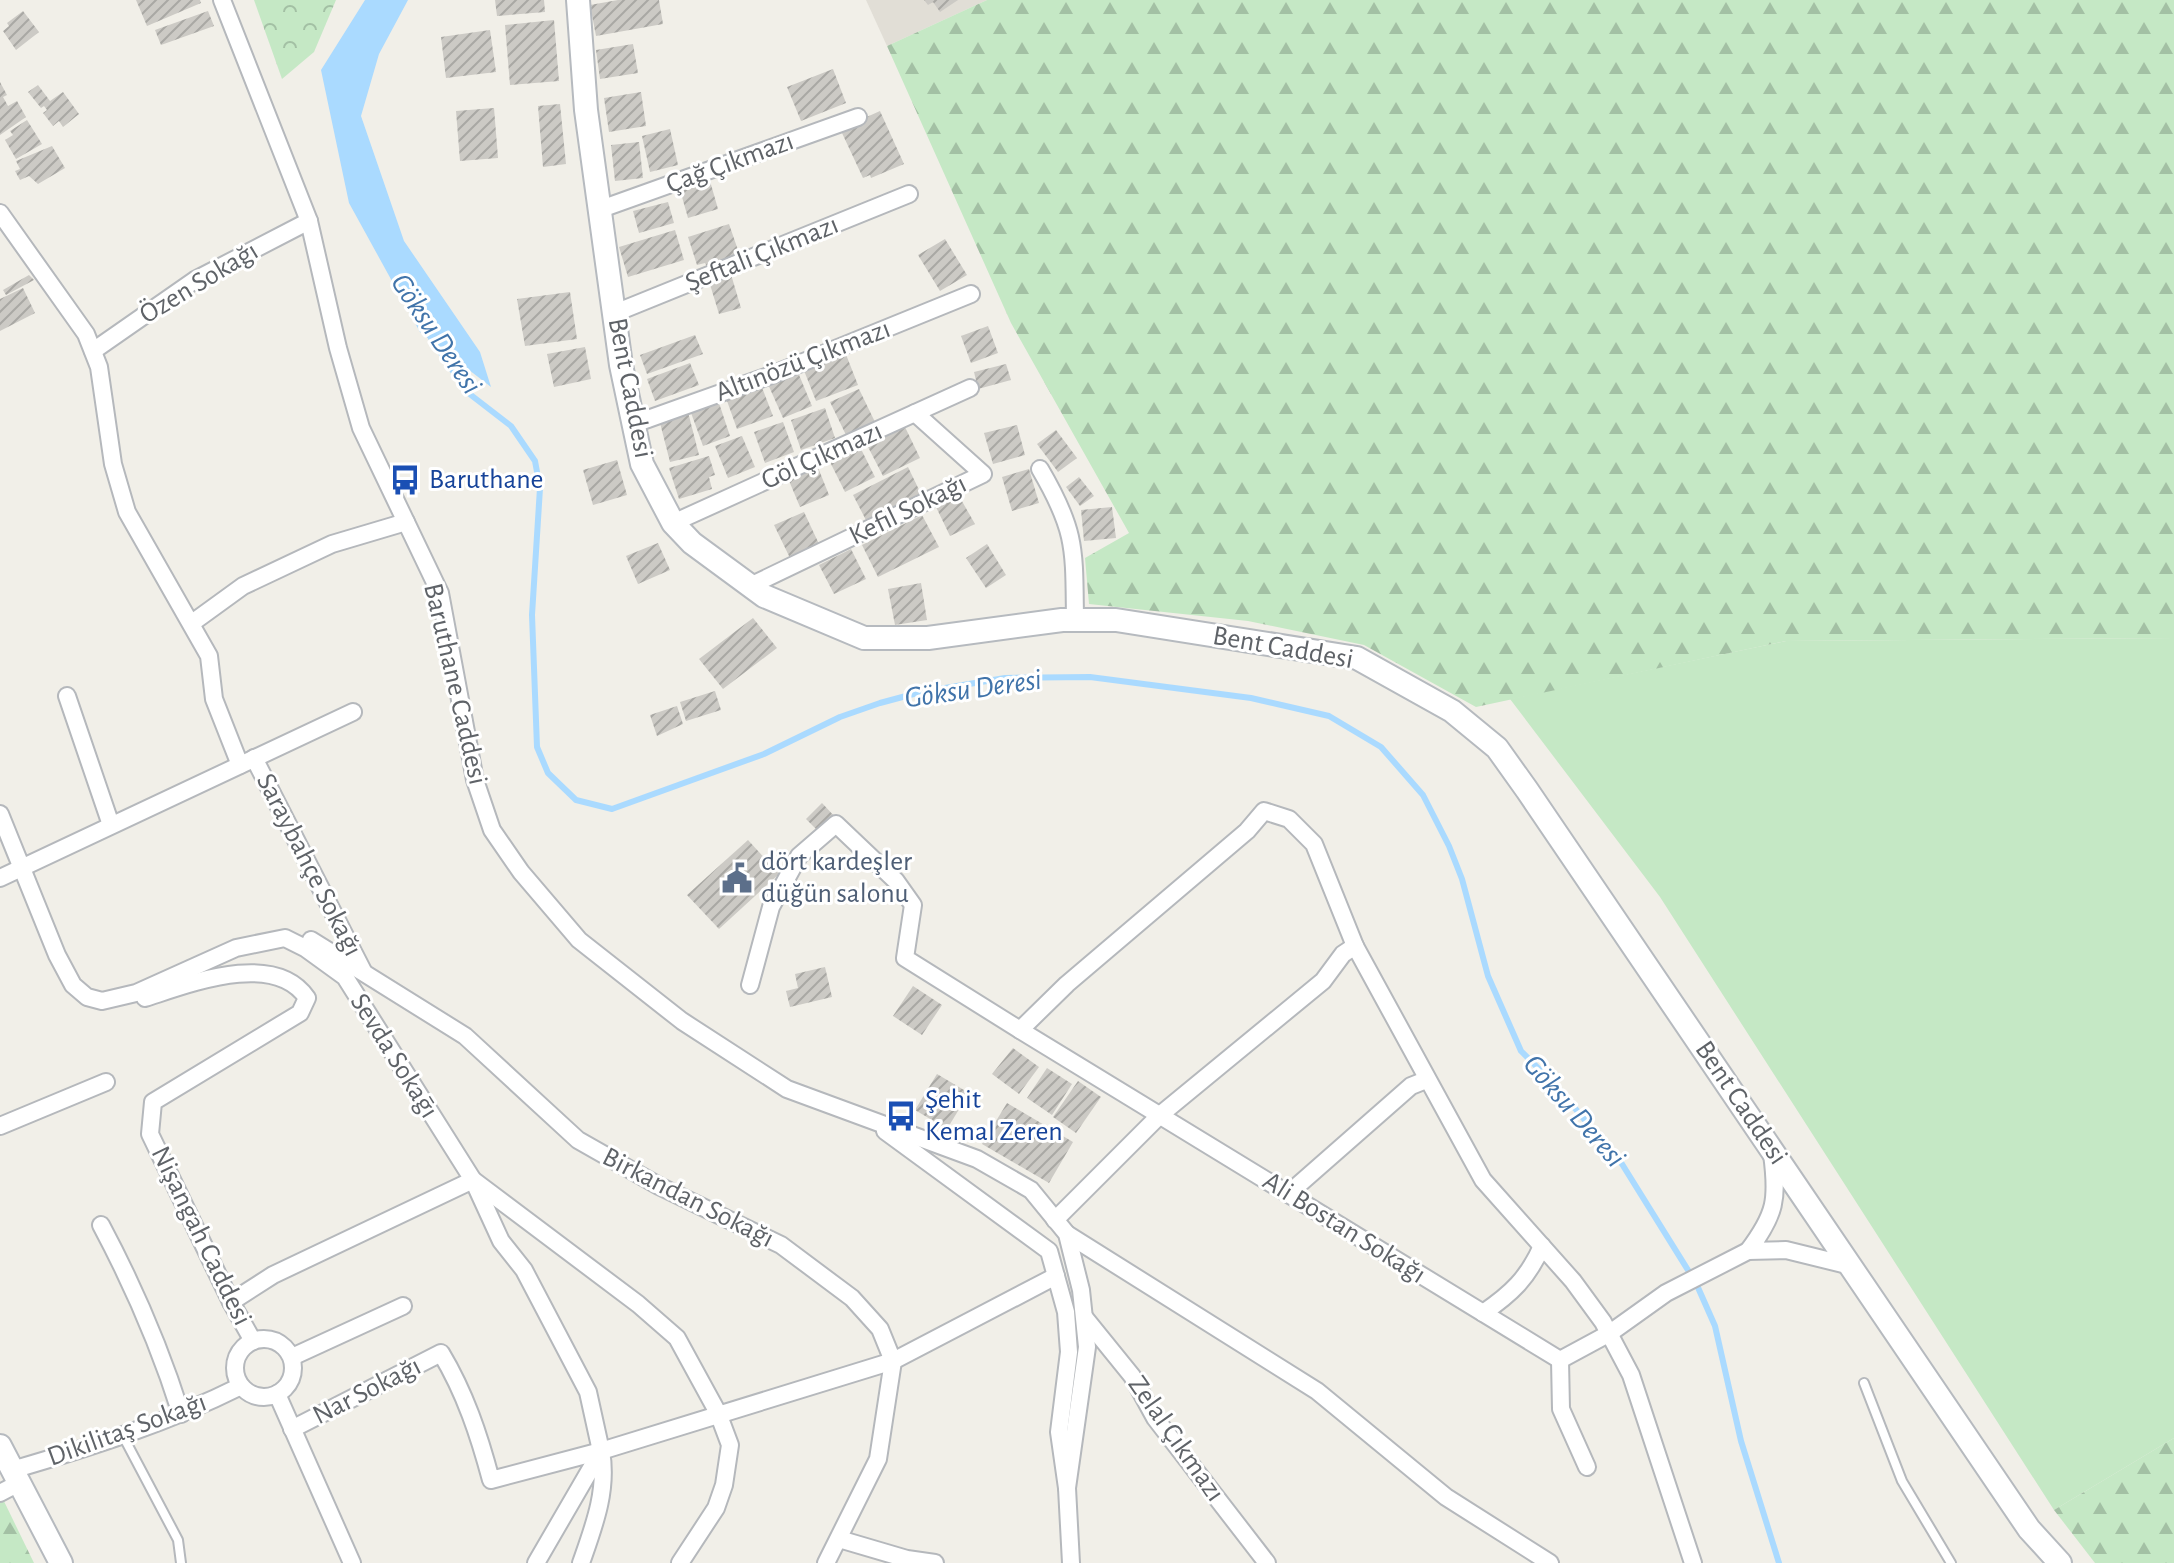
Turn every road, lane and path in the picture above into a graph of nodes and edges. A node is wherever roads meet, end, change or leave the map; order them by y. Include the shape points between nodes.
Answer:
1 (222, 0) edge
2 (578, 0) edge
3 (858, 117) dead end
4 (909, 194) dead end
5 (601, 209) junction
6 (0, 213) edge
7 (309, 221) junction
8 (971, 294) dead end
9 (615, 313) junction
10 (93, 351) junction
11 (970, 388) dead end
12 (915, 413) junction
13 (634, 424) junction
14 (1040, 469) dead end
15 (406, 522) junction
16 (673, 523) junction
17 (750, 586) junction
18 (1075, 620) junction
19 (192, 623) junction
20 (67, 696) dead end
21 (353, 712) dead end
22 (247, 762) junction
23 (0, 814) edge
24 (111, 825) junction
25 (22, 867) junction
26 (0, 878) edge
27 (285, 938) junction
28 (1355, 946) junction
29 (363, 973) junction
30 (750, 985) dead end
31 (105, 1001) junction
32 (1020, 1030) junction
33 (1426, 1080) junction
34 (106, 1082) dead end
35 (1160, 1115) junction
36 (863, 1117) junction
37 (0, 1126) edge
38 (1771, 1148) junction
39 (473, 1180) junction
40 (1288, 1194) junction
41 (1055, 1220) junction
42 (101, 1225) dead end
43 (1067, 1234) junction
44 (1542, 1246) junction
45 (1748, 1251) junction
46 (1851, 1266) junction
47 (1056, 1276) junction
48 (231, 1302) junction
49 (403, 1306) dead end
50 (1483, 1313) junction
51 (1084, 1317) junction
52 (1610, 1333) junction
53 (253, 1341) junction
54 (292, 1357) junction
55 (1560, 1360) junction
56 (893, 1361) junction
57 (1864, 1383) dead end
58 (241, 1386) junction
59 (277, 1394) junction
60 (718, 1413) junction
61 (181, 1414) junction
62 (292, 1429) junction
63 (123, 1436) junction
64 (0, 1446) edge
65 (601, 1451) junction
66 (1587, 1467) dead end
67 (10, 1482) edge
68 (1067, 1488) junction
69 (839, 1539) junction
70 (61, 1563) edge
71 (181, 1563) edge
72 (352, 1563) edge
73 (536, 1563) edge
74 (581, 1563) edge
75 (680, 1563) edge
76 (826, 1563) edge
77 (935, 1563) edge
78 (1071, 1563) edge
79 (1267, 1563) edge
80 (1550, 1563) edge
81 (1693, 1563) edge
82 (1951, 1563) edge
83 (2060, 1563) edge

1 - 7 street, Baruthane Caddesi
2 - 5 street, Bent Caddesi via 586,110
3 - 5 street, Çağ Çıkmazı
4 - 9 street, Şeftali Çıkmazı
5 - 9 street, Bent Caddesi
6 - 10 street, Saraybahçe Sokağı
7 - 10 street, Özen Sokağı via 195,280
7 - 15 street, Baruthane Caddesi via 361,428
8 - 13 street, Altınözü Çıkmazı
9 - 13 street, Bent Caddesi
10 - 19 street, Saraybahçe Sokağı via 127,512
11 - 12 street, Göl Çıkmazı
12 - 16 street, Göl Çıkmazı
12 - 17 street, Kefil Sokağı via 983,474
13 - 16 street, Bent Caddesi via 642,464
14 - 18 street via 1074,541
15 - 19 street via 319,550 243,586
15 - 36 street, Baruthane Caddesi via 440,593 475,780 492,830 521,872 579,940 682,1021 787,1089
16 - 17 street, Bent Caddesi
17 - 18 street, Bent Caddesi via 864,638 928,638
18 - 38 street, Bent Caddesi via 1116,620 1357,658 1452,711 1497,748
19 - 22 street, Saraybahçe Sokağı via 209,656 214,699
20 - 24 street
21 - 22 street
22 - 24 street
22 - 29 street, Saraybahçe Sokağı
23 - 25 street
24 - 25 street
25 - 26 street
25 - 31 street via 73,985 87,997
27 - 29 street, Birkandan Sokağı via 309,939
27 - 31 street via 236,948 136,993
27 - 39 street, Sevda Sokaḡı via 345,977
28 - 32 street via 1314,844 1289,819 1264,811
28 - 33 street
28 - 35 street via 1323,981
29 - 56 street, Birkandan Sokağı via 465,1036 578,1140 781,1245 852,1298 880,1329
30 - 32 street, Ali Bostan Sokağı via 771,907 799,856 836,824 896,881 913,905 905,958
31 - 48 street, Nişangah Caddesi via 134,1001 196,981 257,974 280,976 307,998 300,1013 153,1102 150,1134
32 - 35 street, Ali Bostan Sokağı
33 - 40 street via 1411,1086
33 - 44 street via 1483,1180
34 - 37 street
35 - 40 street, Ali Bostan Sokağı
35 - 41 street
36 - 41 street via 977,1159 1031,1190
36 - 47 street via 1025,1231 1049,1251
38 - 45 street via 1775,1205 1768,1225
38 - 46 street, Bent Caddesi
39 - 48 street via 273,1275
39 - 60 street via 677,1338
39 - 65 street, Sevda Sokaḡı via 501,1241 524,1270 588,1392
40 - 50 street, Ali Bostan Sokağı
41 - 43 street
42 - 61 street via 136,1290
43 - 51 street
43 - 80 street via 1317,1391 1446,1497
44 - 50 street via 1515,1291
44 - 52 street
45 - 46 street via 1786,1250
45 - 52 street via 1666,1293
46 - 83 street, Bent Caddesi via 2029,1529
47 - 56 street
47 - 68 street via 1069,1352 1059,1432
48 - 53 street, Nişangah Caddesi
49 - 54 street
50 - 55 street, Ali Bostan Sokağı
51 - 68 street via 1087,1347
51 - 79 street, Zelal Çıkmazı
52 - 55 street
52 - 81 street via 1631,1375
53 - 54 street via 276,1341
53 - 58 street via 239,1352 235,1365
54 - 59 street via 291,1382
55 - 66 street via 1561,1409
56 - 60 street
56 - 69 street via 878,1459
57 - 82 lane via 1902,1481
58 - 59 street via 261,1398
58 - 61 street, Dikilitaş Sokağı
59 - 62 street
60 - 65 street
60 - 75 street via 730,1445 724,1485 716,1508
61 - 63 street, Dikilitaş Sokağı
62 - 65 street, Nar Sokağı via 441,1353 456,1377 491,1480
62 - 72 street
63 - 67 street, Dikilitaş Sokağı
63 - 71 lane via 178,1540
64 - 67 street
65 - 73 street
65 - 74 street, Sevda Sokaḡı via 605,1472
67 - 70 street
68 - 78 street
69 - 76 street
69 - 77 street

